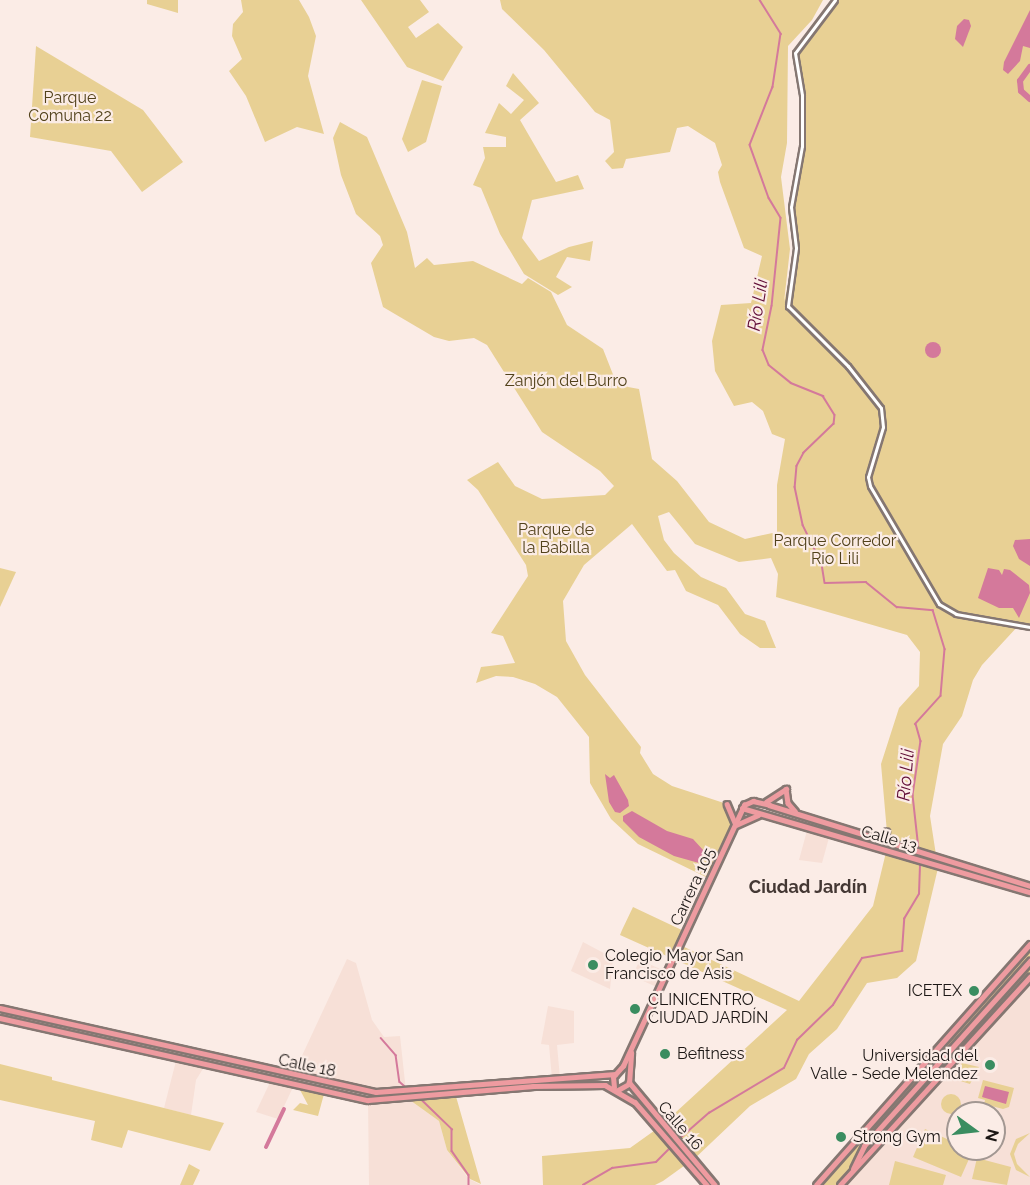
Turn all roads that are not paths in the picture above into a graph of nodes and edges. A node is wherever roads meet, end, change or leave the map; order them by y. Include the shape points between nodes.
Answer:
1 (835, 0) edge
2 (1030, 627) edge
3 (727, 804) dead end
4 (770, 805) junction
5 (742, 808) junction
6 (779, 808) junction
7 (762, 814) junction
8 (800, 814) junction
9 (773, 817) junction
10 (734, 827) junction
11 (886, 832) dead end
12 (879, 841) junction
13 (1030, 886) edge
14 (1030, 892) edge
15 (1030, 944) edge
16 (1030, 961) edge
17 (1030, 978) edge
18 (0, 1008) edge
19 (0, 1018) edge
20 (634, 1041) junction
21 (616, 1074) junction
22 (629, 1081) junction
23 (616, 1089) junction
24 (681, 1150) junction
25 (852, 1171) junction
26 (707, 1185) edge
27 (715, 1185) edge
28 (816, 1185) edge
29 (840, 1185) edge

1 - 2 street via 795,53 802,95 802,146 791,207 796,248 788,306 847,365 881,408 882,427 868,477 870,486 939,604 956,615
3 - 10 main road
4 - 5 main road via 750,801
4 - 6 main road, Calle 13
4 - 8 main road, Calle 13 via 764,803 786,789 788,803
5 - 7 main road, Calle 13
5 - 10 main road, Carrera 105
6 - 8 main road, Calle 13
6 - 9 main road
7 - 9 main road, Calle 13
7 - 10 main road
8 - 12 main road, Calle 13
9 - 14 main road, Calle 13
10 - 20 main road, Carrera 105
11 - 12 main road
12 - 13 main road, Calle 13
15 - 28 main road
16 - 25 main road via 864,1146
17 - 25 main road
18 - 21 main road, Calle 18 via 370,1091
19 - 23 main road, Calle 18 via 368,1100 555,1085 588,1084
20 - 21 main road, Carrera 105
20 - 22 main road, Carrera 105
21 - 22 main road
21 - 23 main road via 611,1083
22 - 23 main road via 625,1089
22 - 24 main road, Calle 16
23 - 24 main road, Calle 16 via 635,1102
24 - 26 main road, Calle 16
24 - 27 main road, Calle 16
25 - 29 main road

